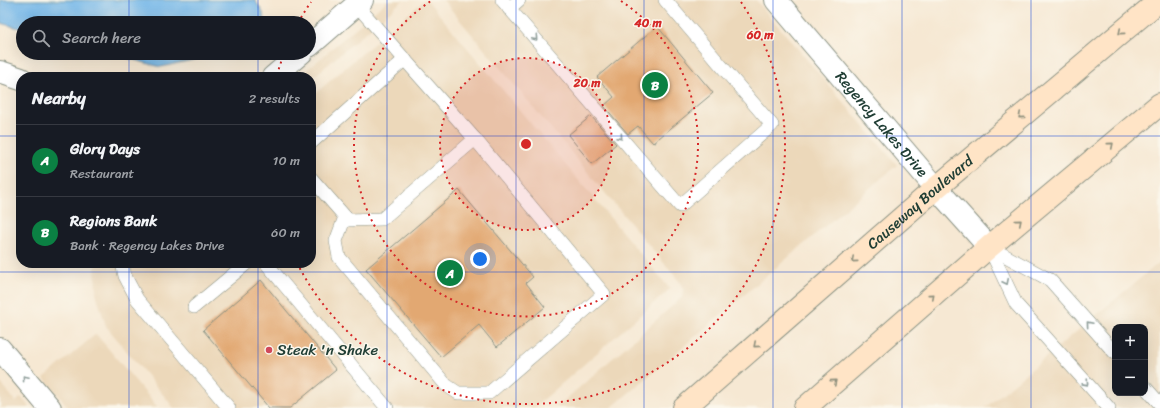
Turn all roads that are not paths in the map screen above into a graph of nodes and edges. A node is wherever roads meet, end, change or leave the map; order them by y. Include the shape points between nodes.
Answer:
1 (519, 0) edge
2 (665, 0) edge
3 (776, 0) edge
4 (1160, 0) edge
5 (357, 2) edge
6 (506, 4) edge
7 (316, 40) edge
8 (405, 59) junction
9 (293, 60) edge
10 (0, 72) edge
11 (279, 72) edge
12 (16, 77) edge
13 (1160, 104) edge
14 (316, 139) edge
15 (475, 139) junction
16 (316, 184) edge
17 (936, 188) junction
18 (346, 217) junction
19 (989, 247) junction
20 (123, 268) edge
21 (240, 268) edge
22 (270, 268) edge
23 (194, 307) dead end
24 (0, 349) edge
25 (1112, 350) edge
26 (1148, 390) edge
27 (1160, 404) edge
28 (50, 408) edge
29 (228, 408) edge
30 (388, 408) edge
31 (684, 408) edge
32 (805, 408) edge
33 (1109, 408) edge

1 - 6 lane
6 -> 2 lane via 680,206 772,125
3 - 17 street, Regency Lakes Drive
4 -> 17 main road, Causeway Boulevard
5 - 7 street
5 - 8 lane
8 - 14 lane
8 - 15 lane
9 - 11 street
10 - 12 street
19 -> 13 main road
15 - 18 lane via 382,219 348,220
15 - 18 lane via 604,294 489,394 458,393 446,385 339,257 336,241
16 - 18 lane
17 - 19 street, Regency Lakes Drive
17 -> 31 main road, Causeway Boulevard
25 -> 19 lane via 1050,280
32 -> 19 main road
19 -> 33 lane via 1016,304
20 - 29 lane via 137,299
21 - 23 lane
22 - 30 lane
28 -> 24 street
26 - 27 lane

